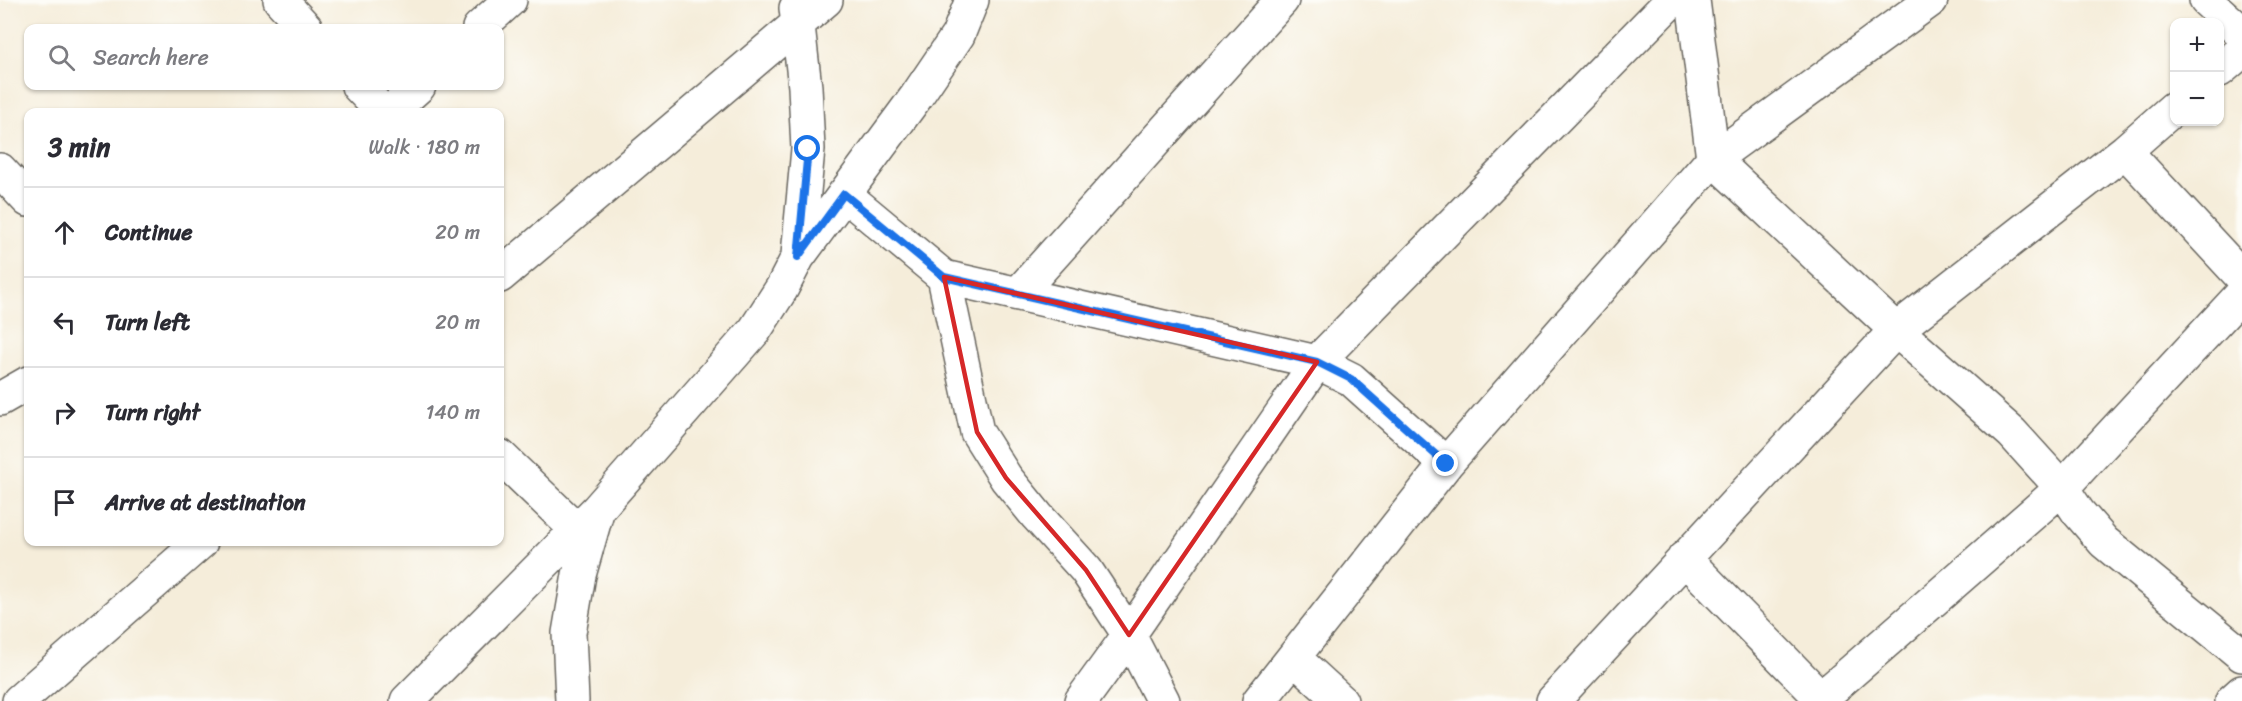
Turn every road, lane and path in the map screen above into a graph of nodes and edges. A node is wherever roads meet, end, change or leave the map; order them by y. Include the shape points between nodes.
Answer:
1 (280, 0) edge
2 (510, 0) edge
3 (826, 0) edge
4 (972, 0) edge
5 (1282, 0) edge
6 (1672, 0) edge
7 (1693, 0) edge
8 (1931, 0) edge
9 (2206, 0) edge
10 (796, 12) edge
11 (302, 24) edge
12 (483, 24) edge
13 (2242, 33) edge
14 (2242, 51) edge
15 (2224, 67) edge
16 (362, 90) edge
17 (415, 90) edge
18 (379, 108) edge
19 (394, 108) edge
20 (2170, 112) edge
21 (2125, 151) junction
22 (1713, 159) junction
23 (0, 170) edge
24 (844, 194) junction
25 (24, 196) edge
26 (798, 257) junction
27 (504, 272) edge
28 (944, 277) junction
29 (2242, 277) edge
30 (1018, 294) junction
31 (2242, 294) edge
32 (1896, 330) junction
33 (1317, 362) junction
34 (24, 385) edge
35 (0, 399) edge
36 (504, 459) edge
37 (1446, 464) junction
38 (2062, 488) junction
39 (587, 520) junction
40 (196, 546) edge
41 (1684, 558) junction
42 (1130, 635) junction
43 (2242, 655) edge
44 (1294, 658) junction
45 (2242, 692) edge
46 (1821, 700) edge
47 (19, 701) edge
48 (407, 701) edge
49 (572, 701) edge
50 (1081, 701) edge
51 (1163, 701) edge
52 (1258, 701) edge
53 (1341, 701) edge
54 (1553, 701) edge
55 (2232, 701) edge

1 - 11 street
2 - 12 street
3 - 10 street
4 - 24 street via 958,35
5 - 30 street
6 - 33 street
7 - 22 street
8 - 22 street
9 - 13 street
10 - 26 street via 808,149
10 - 27 street
14 - 15 street
16 - 18 street
17 - 19 street
20 - 21 street
21 - 29 street
21 - 32 street
22 - 32 street
22 - 37 street
23 - 25 street
24 - 26 street
24 - 28 street
26 - 39 street via 755,330
28 - 30 street
28 - 42 street via 977,432 1006,478 1086,570
30 - 33 street
31 - 38 street
32 - 38 street via 2012,433
32 - 41 street
33 - 37 street via 1351,379
33 - 42 street
34 - 35 street
36 - 39 street
37 - 44 street
38 - 43 street via 2104,542
38 - 46 street
39 - 48 street
39 - 49 street via 569,633
40 - 47 street
41 - 46 street
41 - 54 street
42 - 50 street
42 - 51 street
44 - 52 street
44 - 53 street
45 - 55 street

